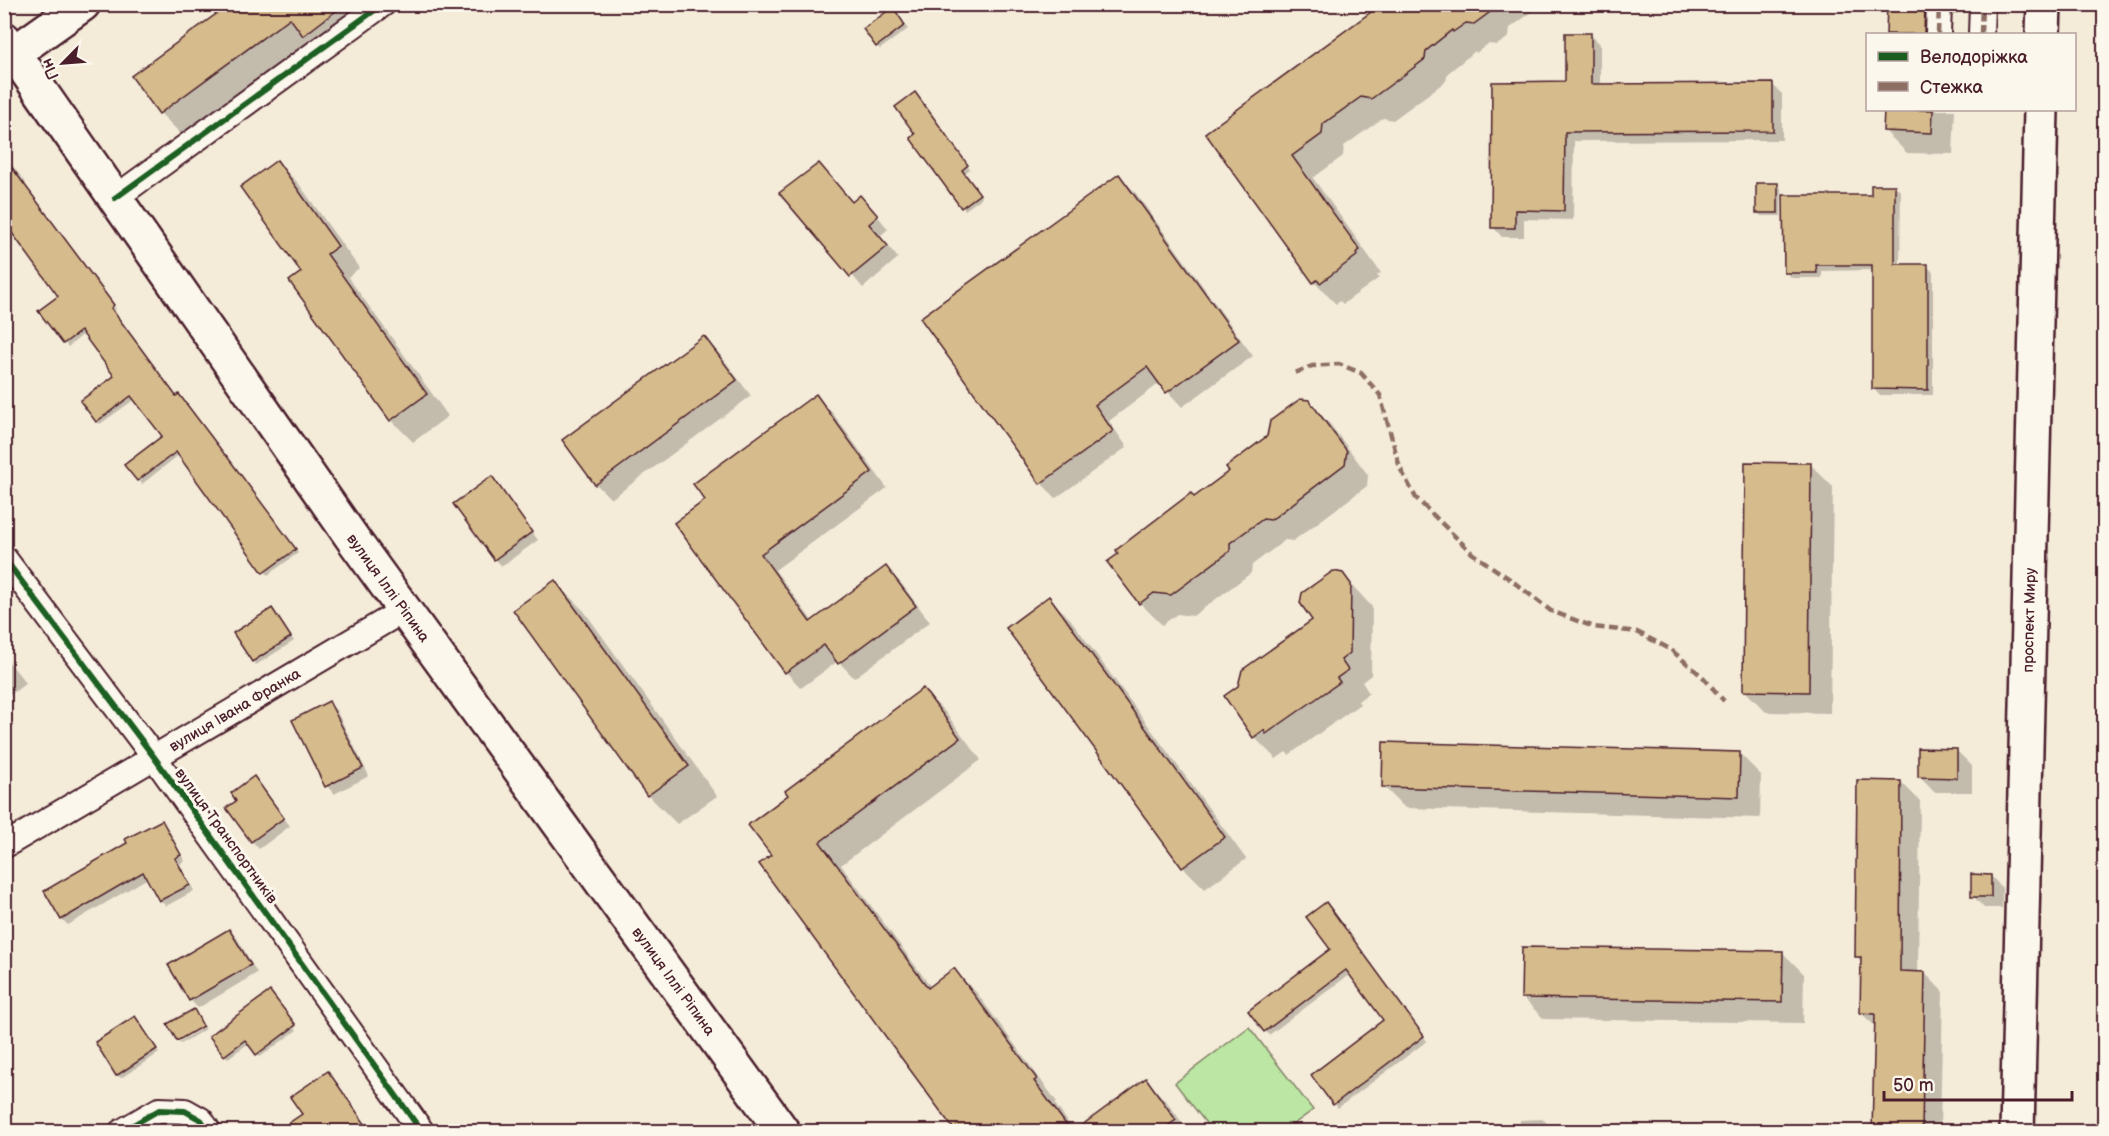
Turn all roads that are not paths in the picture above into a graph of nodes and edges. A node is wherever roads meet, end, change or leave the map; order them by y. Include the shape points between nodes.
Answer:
1 (83, 4) edge
2 (382, 4) edge
3 (1939, 4) edge
4 (1982, 4) edge
5 (2044, 4) edge
6 (1938, 33) edge
7 (1981, 33) edge
8 (2043, 33) edge
9 (8, 50) edge
10 (2041, 111) edge
11 (115, 198) junction
12 (4, 558) edge
13 (404, 610) junction
14 (154, 757) junction
15 (4, 846) edge
16 (121, 1131) edge
17 (209, 1131) edge
18 (422, 1131) edge
19 (783, 1131) edge
20 (2017, 1131) edge

1 - 9 main road
2 - 11 street
3 - 6 street
4 - 7 street
5 - 8 main road
9 - 11 main road, вулиця Іллі Ріпина
10 - 20 main road, проспект Миру
11 - 13 main road, вулиця Іллі Ріпина
12 - 14 street, вулиця Транспортників
13 - 14 street, вулиця Івана Франка
13 - 19 main road, вулиця Іллі Ріпина
14 - 15 street, вулиця Івана Франка
14 - 18 street, вулиця Транспортників
16 - 17 street via 159,1110 185,1111 201,1120

